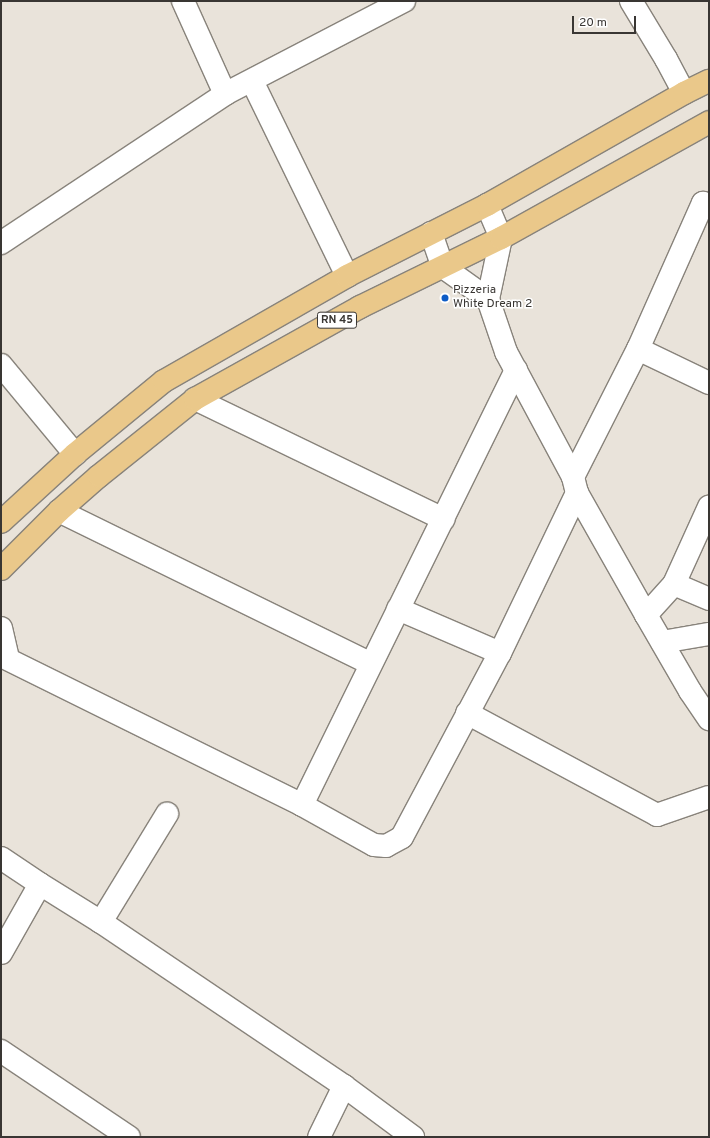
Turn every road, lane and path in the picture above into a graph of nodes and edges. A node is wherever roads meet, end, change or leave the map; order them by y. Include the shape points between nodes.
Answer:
1 (183, 1) edge
2 (404, 1) edge
3 (631, 1) edge
4 (252, 81) junction
5 (709, 81) edge
6 (684, 93) junction
7 (225, 94) junction
8 (707, 125) edge
9 (487, 205) junction
10 (709, 205) edge
11 (431, 233) junction
12 (501, 238) junction
13 (1, 243) edge
14 (443, 267) junction
15 (347, 276) junction
16 (488, 299) junction
17 (638, 350) junction
18 (1, 365) edge
19 (516, 370) junction
20 (709, 383) edge
21 (194, 399) junction
22 (75, 454) junction
23 (575, 485) junction
24 (709, 507) edge
25 (59, 511) junction
26 (443, 519) junction
27 (1, 522) edge
28 (1, 569) edge
29 (674, 584) junction
30 (709, 599) edge
31 (398, 609) junction
32 (646, 615) junction
33 (1, 628) edge
34 (709, 634) edge
35 (662, 642) junction
36 (500, 653) junction
37 (5, 657) edge
38 (371, 664) junction
39 (467, 713) junction
40 (709, 719) edge
41 (709, 797) edge
42 (302, 805) junction
43 (167, 814) dead end
44 (1, 858) edge
45 (40, 884) junction
46 (101, 922) junction
47 (1, 953) edge
48 (1, 1051) edge
49 (344, 1086) junction
50 (129, 1137) edge
51 (319, 1137) edge
52 (413, 1137) edge

1 - 7 street
2 - 4 street
3 - 6 street
4 - 7 street
4 - 15 street
5 - 6 main road, RN 45
6 - 9 main road, RN 45
7 - 13 street
8 - 12 main road, RN 45
9 - 11 main road, RN 45
9 - 12 street
10 - 17 street via 703,203
11 - 14 street
11 - 15 main road, RN 45
12 - 14 main road, RN 45
12 - 16 street
14 - 16 street
14 - 21 main road, RN 45 via 360,307
15 - 22 main road, RN 45 via 164,381
16 - 19 street via 506,352
17 - 20 street
17 - 23 street
18 - 22 street
19 - 23 street
19 - 26 street
21 - 25 main road, RN 45
21 - 26 street
22 - 27 main road, RN 45
23 - 32 street
23 - 36 street
24 - 29 street
25 - 28 main road, RN 45
25 - 38 street
26 - 31 street
29 - 30 street
29 - 32 street
31 - 36 street
31 - 38 street
32 - 35 street
33 - 37 street
34 - 35 street
35 - 40 street
36 - 39 street
37 - 42 street
38 - 42 street
39 - 41 street via 657,815
39 - 42 street via 402,837 394,842 386,846 374,845
43 - 46 street
44 - 45 street
45 - 46 street
45 - 47 street
46 - 49 street
48 - 50 street
49 - 51 street
49 - 52 street

